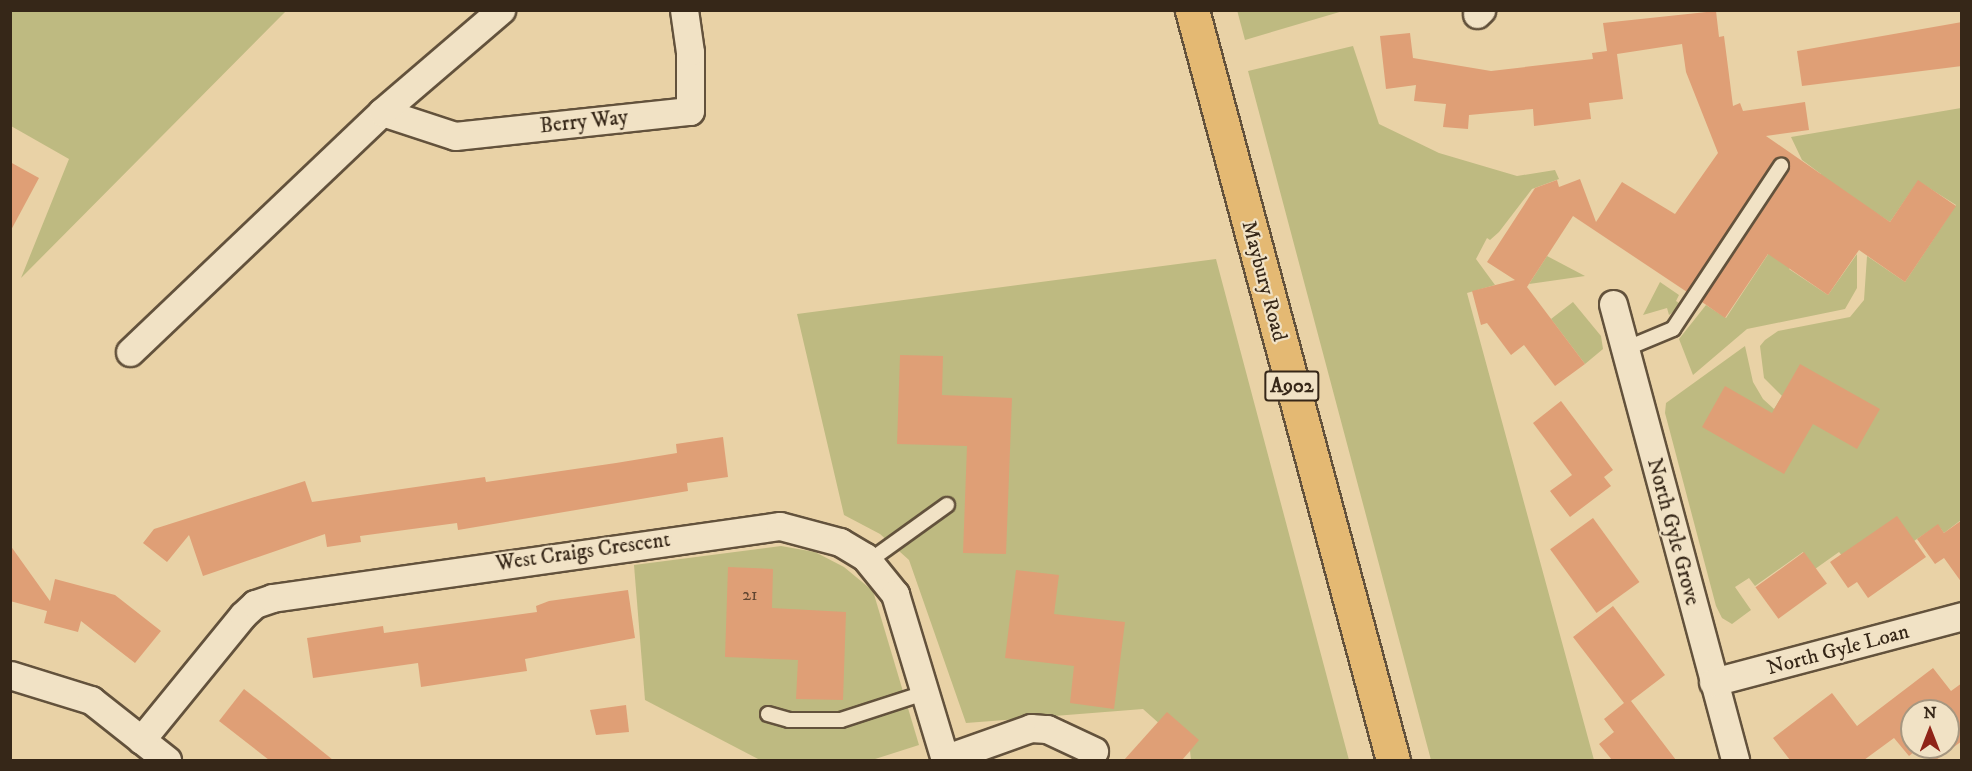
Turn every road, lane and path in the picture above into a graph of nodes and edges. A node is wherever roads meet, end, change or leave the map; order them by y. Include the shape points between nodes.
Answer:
1 (501, 10) edge
2 (684, 10) edge
3 (1192, 10) edge
4 (382, 112) junction
5 (1781, 166) dead end
6 (1613, 304) dead end
7 (1625, 349) junction
8 (130, 351) dead end
9 (947, 505) dead end
10 (869, 561) junction
11 (1962, 616) edge
12 (10, 675) edge
13 (1713, 682) junction
14 (924, 693) junction
15 (768, 714) dead end
16 (141, 740) junction
17 (1094, 751) dead end
18 (167, 760) edge
19 (944, 760) edge
20 (1393, 760) edge
21 (1735, 760) edge

1 - 4 street
2 - 4 street, Berry Way via 690,52 690,111 455,136
3 - 20 main road, Maybury Road / A902
4 - 8 street
5 - 7 lane via 1673,329
6 - 7 street, North Gyle Grove
7 - 13 street, North Gyle Grove
9 - 10 lane
10 - 14 street, West Craigs Crescent via 895,594
10 - 16 street, West Craigs Crescent via 840,542 780,526 272,598 255,604 243,615
11 - 13 street, North Gyle Loan
12 - 16 street via 90,700
13 - 21 street, North Gyle Grove
14 - 15 lane via 841,720 789,720
14 - 19 street, West Craigs Crescent
16 - 18 street
17 - 19 street, West Craigs Crescent via 1047,729 1031,728

